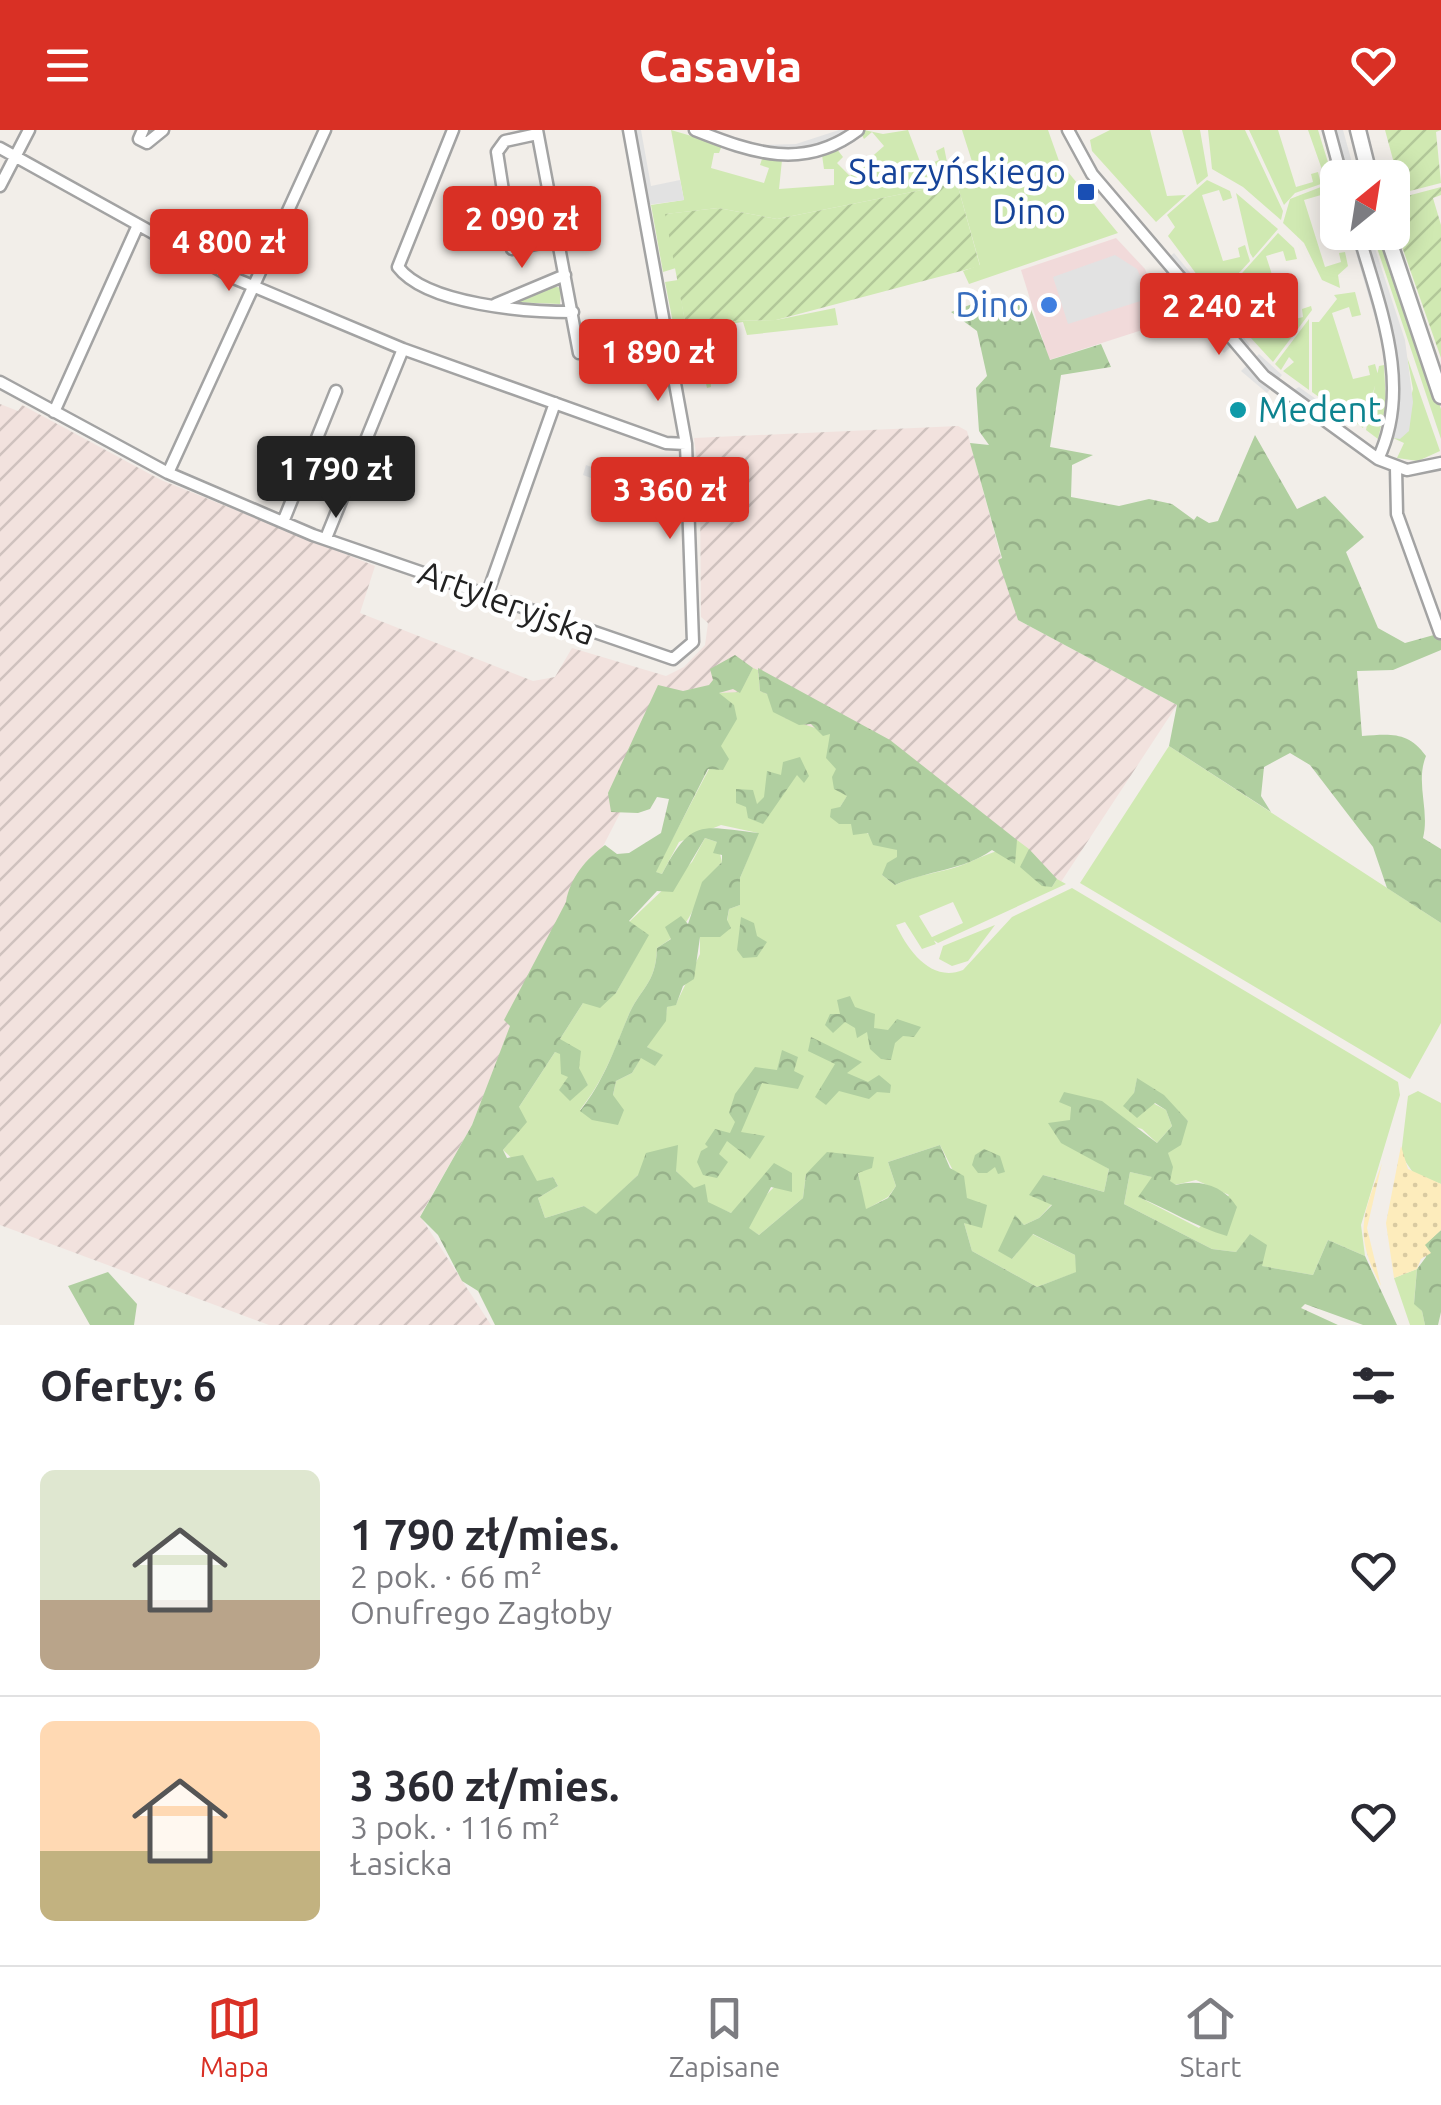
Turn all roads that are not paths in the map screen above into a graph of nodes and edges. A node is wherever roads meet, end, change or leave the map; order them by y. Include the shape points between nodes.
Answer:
1 (29, 130) edge
2 (142, 130) edge
3 (164, 130) edge
4 (325, 130) edge
5 (452, 130) edge
6 (629, 130) edge
7 (695, 130) edge
8 (858, 130) edge
9 (1068, 130) edge
10 (1328, 130) edge
11 (1358, 130) edge
12 (537, 132) edge
13 (0, 148) edge
14 (17, 155) junction
15 (1337, 160) edge
16 (1366, 160) edge
17 (0, 186) edge
18 (138, 224) junction
19 (560, 239) junction
20 (1362, 250) edge
21 (1392, 250) edge
22 (564, 275) junction
23 (254, 287) junction
24 (496, 304) junction
25 (572, 312) junction
26 (403, 349) junction
27 (579, 353) dead end
28 (0, 382) edge
29 (336, 391) dead end
30 (1441, 396) edge
31 (555, 403) junction
32 (54, 412) junction
33 (686, 444) junction
34 (1378, 459) junction
35 (1441, 463) edge
36 (1396, 468) junction
37 (168, 473) junction
38 (283, 522) junction
39 (326, 538) junction
40 (487, 595) junction
41 (1440, 632) edge

1 - 14 street
2 - 3 street via 139,139 146,143
4 - 23 street
5 - 24 street via 398,267 418,283
6 - 33 street
7 - 8 street via 775,156 821,152
9 - 34 street via 1085,165 1242,354
10 - 15 street
11 - 16 street
12 - 19 street
12 - 19 street via 505,141 497,152 512,249
13 - 14 street
14 - 17 street
14 - 18 street
18 - 23 street
18 - 32 street
19 - 22 street
20 - 34 street via 1395,385 1394,414
21 - 30 street
22 - 24 street
22 - 25 street
23 - 26 street
23 - 37 street
24 - 25 street
25 - 27 street
26 - 31 street
26 - 39 street
28 - 32 street, Artyleryjska
29 - 38 street
31 - 33 street via 666,444
31 - 40 street
32 - 37 street, Artyleryjska
33 - 40 street, Artyleryjska via 694,626 689,649 663,658
34 - 36 street
35 - 36 street
36 - 41 street via 1397,514
37 - 38 street, Artyleryjska
38 - 39 street, Artyleryjska
39 - 40 street, Artyleryjska

